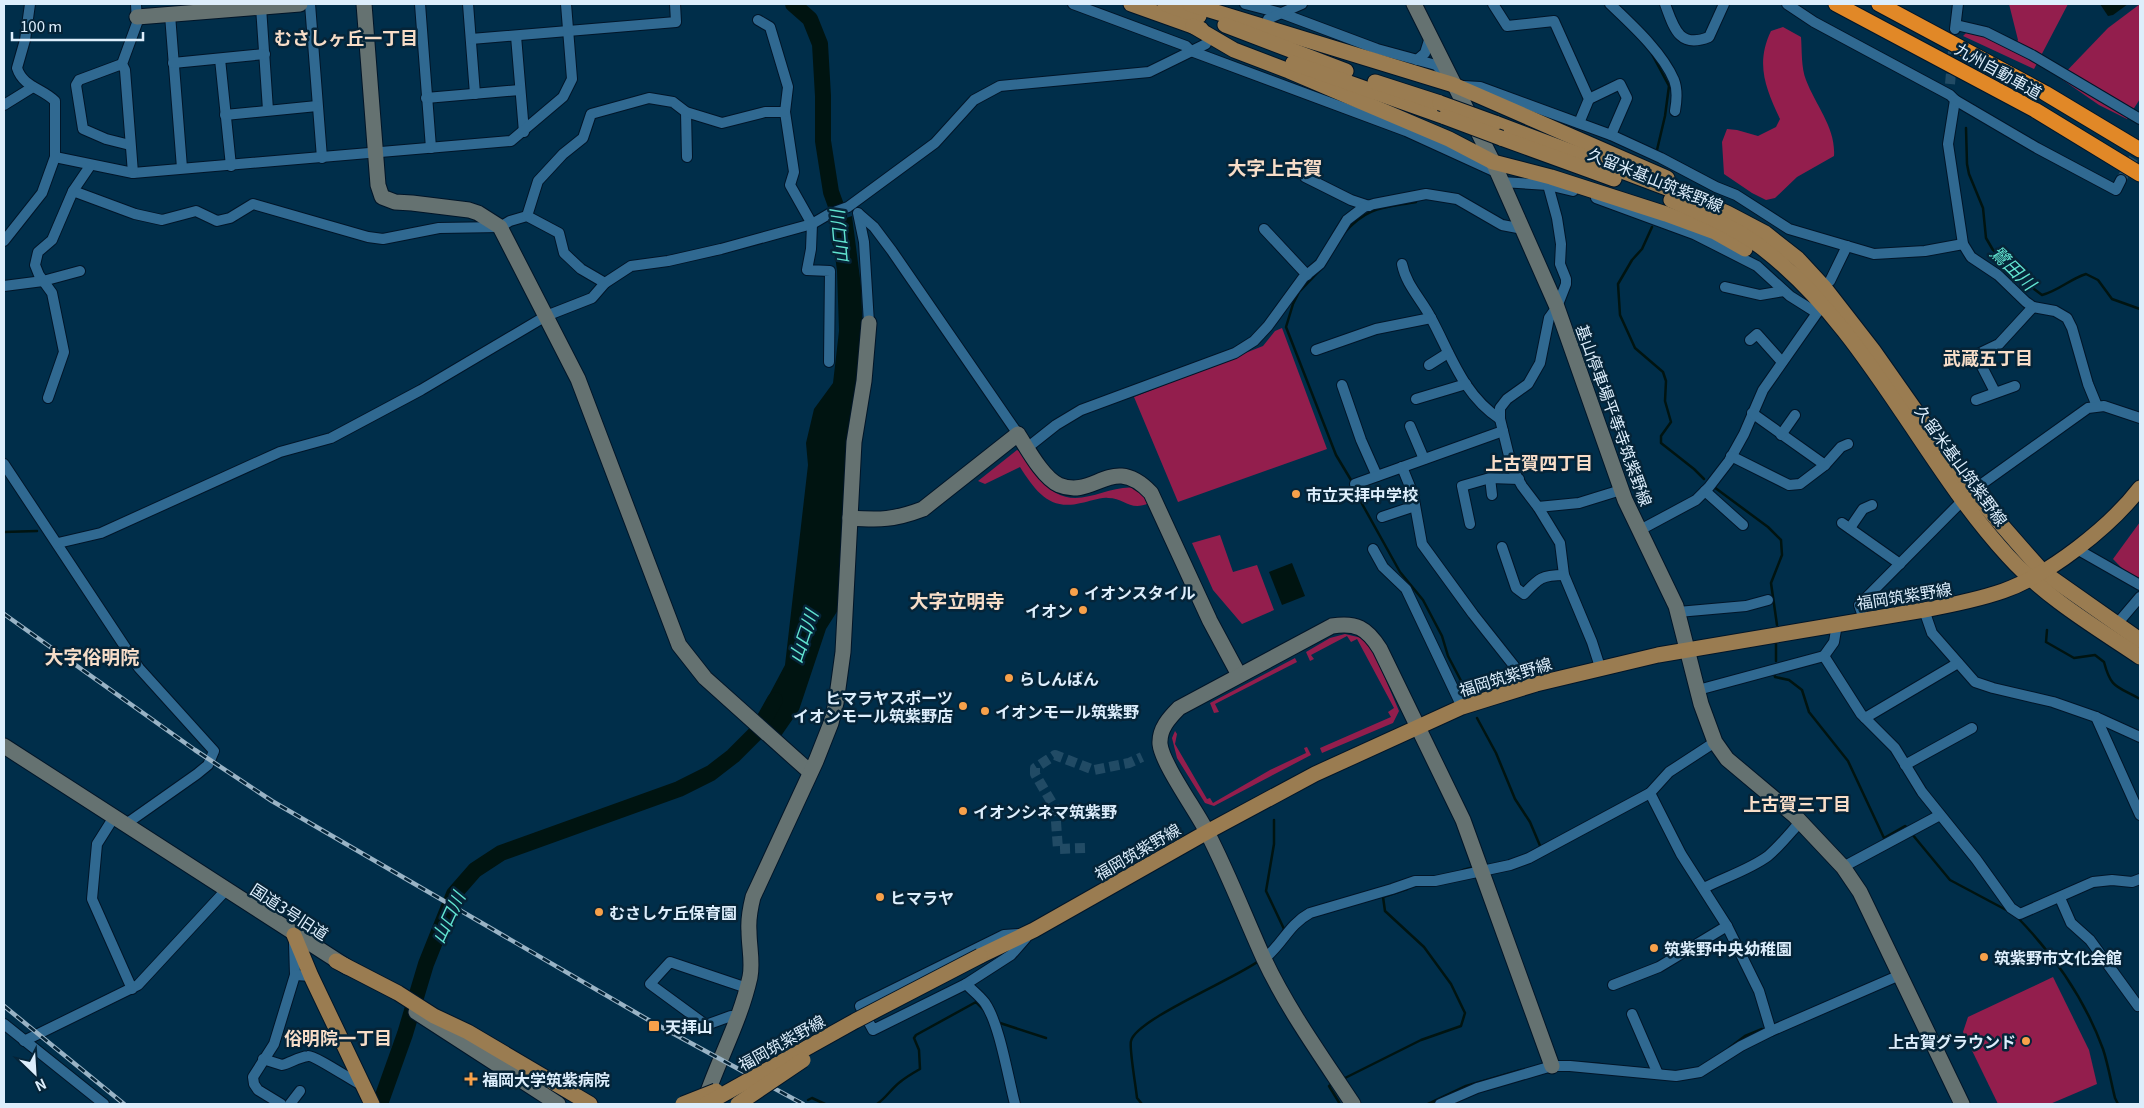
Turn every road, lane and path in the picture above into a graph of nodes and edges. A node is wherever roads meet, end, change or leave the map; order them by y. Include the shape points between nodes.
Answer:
1 (30, 4) edge
2 (300, 4) edge
3 (310, 4) edge
4 (364, 4) edge
5 (420, 4) edge
6 (468, 4) edge
7 (566, 4) edge
8 (675, 4) edge
9 (1073, 4) edge
10 (1131, 4) edge
11 (1165, 4) edge
12 (1190, 4) edge
13 (1245, 4) edge
14 (1302, 4) edge
15 (1414, 4) edge
16 (1493, 4) edge
17 (1610, 4) edge
18 (1665, 4) edge
19 (1724, 4) edge
20 (1787, 4) edge
21 (1836, 4) edge
22 (1879, 4) edge
23 (1958, 4) edge
24 (261, 7) junction
25 (136, 10) edge
26 (170, 14) junction
27 (1281, 14) junction
28 (758, 20) dead end
29 (1268, 20) dead end
30 (1193, 26) junction
31 (568, 32) junction
32 (516, 36) junction
33 (1430, 37) junction
34 (472, 39) junction
35 (1206, 44) dead end
36 (1191, 51) junction
37 (264, 54) junction
38 (220, 58) junction
39 (1417, 60) junction
40 (172, 63) junction
41 (122, 64) junction
42 (1454, 85) junction
43 (33, 87) junction
44 (520, 90) junction
45 (1951, 93) junction
46 (475, 94) junction
47 (426, 98) junction
48 (1588, 99) junction
49 (4, 105) edge
50 (317, 106) junction
51 (268, 110) junction
52 (1442, 110) junction
53 (1676, 111) dead end
54 (686, 112) junction
55 (785, 112) junction
56 (225, 115) junction
57 (2140, 119) edge
58 (1579, 123) junction
59 (524, 132) junction
60 (1611, 135) junction
61 (130, 145) junction
62 (431, 148) junction
63 (2140, 150) edge
64 (376, 153) junction
65 (55, 157) junction
66 (322, 158) junction
67 (687, 158) dead end
68 (90, 166) junction
69 (230, 166) junction
70 (182, 168) junction
71 (1498, 172) junction
72 (133, 173) junction
73 (2140, 174) edge
74 (1305, 176) dead end
75 (2121, 180) dead end
76 (1548, 185) junction
77 (73, 191) junction
78 (852, 205) junction
79 (1369, 206) junction
80 (859, 214) junction
81 (527, 216) junction
82 (812, 224) junction
83 (500, 227) junction
84 (1264, 229) dead end
85 (1523, 229) junction
86 (1765, 233) junction
87 (4, 241) edge
88 (1963, 244) junction
89 (1847, 246) junction
90 (1402, 264) dead end
91 (80, 271) dead end
92 (1306, 275) junction
93 (43, 281) junction
94 (1830, 281) dead end
95 (605, 283) junction
96 (1802, 283) junction
97 (4, 286) edge
98 (1725, 287) dead end
99 (1784, 291) junction
100 (1557, 307) junction
101 (2033, 307) junction
102 (546, 316) junction
103 (1431, 318) junction
104 (869, 323) joint
105 (1750, 340) dead end
106 (1316, 350) dead end
107 (1448, 353) junction
108 (829, 362) dead end
109 (1782, 362) junction
110 (1429, 365) dead end
111 (1342, 384) dead end
112 (1466, 384) junction
113 (2015, 386) dead end
114 (1995, 392) junction
115 (48, 398) dead end
116 (1416, 398) dead end
117 (1976, 400) dead end
118 (2097, 406) junction
119 (1752, 413) junction
120 (1795, 415) dead end
121 (2140, 418) edge
122 (1500, 419) junction
123 (1410, 426) dead end
124 (1503, 431) junction
125 (1018, 434) junction
126 (1781, 435) junction
127 (1848, 444) dead end
128 (1027, 448) junction
129 (1732, 456) junction
130 (1424, 459) junction
131 (4, 464) edge
132 (1825, 465) junction
133 (1402, 467) junction
134 (1377, 476) junction
135 (1490, 478) junction
136 (1518, 479) junction
137 (1355, 484) dead end
138 (2140, 488) edge
139 (1621, 490) junction
140 (1705, 491) junction
141 (1492, 495) dead end
142 (1967, 495) junction
143 (1872, 505) dead end
144 (1415, 506) junction
145 (1538, 507) junction
146 (1382, 517) dead end
147 (850, 518) junction
148 (1470, 524) dead end
149 (1743, 525) dead end
150 (1640, 530) junction
151 (58, 544) junction
152 (1502, 547) dead end
153 (2075, 548) junction
154 (1373, 549) dead end
155 (1900, 564) junction
156 (1564, 575) junction
157 (2037, 576) junction
158 (2140, 585) edge
159 (2140, 597) edge
160 (1768, 600) dead end
161 (1924, 610) junction
162 (1678, 612) junction
163 (1864, 619) junction
164 (1837, 624) junction
165 (2117, 624) junction
166 (2140, 640) edge
167 (1688, 649) junction
168 (1824, 656) junction
169 (2140, 657) edge
170 (1958, 663) junction
171 (1600, 667) junction
172 (1239, 675) junction
173 (1530, 686) junction
174 (1698, 690) junction
175 (1462, 707) junction
176 (2096, 717) junction
177 (1865, 718) junction
178 (1417, 728) junction
179 (1972, 728) dead end
180 (2140, 737) edge
181 (1715, 742) junction
182 (4, 746) edge
183 (1905, 765) junction
184 (810, 772) junction
185 (1650, 793) junction
186 (1940, 815) junction
187 (2140, 815) edge
188 (120, 821) junction
189 (1800, 821) junction
190 (1207, 832) junction
191 (1843, 867) junction
192 (1481, 870) junction
193 (2140, 879) edge
194 (1704, 888) junction
195 (226, 890) junction
196 (2060, 898) junction
197 (1727, 926) junction
198 (1027, 934) junction
199 (294, 935) junction
200 (982, 959) junction
201 (1264, 959) junction
202 (336, 961) joint
203 (303, 975) junction
204 (1900, 975) junction
205 (966, 984) junction
206 (1613, 985) dead end
207 (747, 988) junction
208 (132, 989) junction
209 (2140, 1005) edge
210 (1632, 1014) dead end
211 (739, 1016) junction
212 (429, 1017) junction
213 (4, 1024) edge
214 (1771, 1031) junction
215 (24, 1041) junction
216 (263, 1058) junction
217 (804, 1060) junction
218 (1552, 1066) junction
219 (765, 1071) junction
220 (1658, 1074) junction
221 (300, 1091) dead end
222 (367, 1094) edge
223 (104, 1104) edge
224 (281, 1104) edge
225 (290, 1104) edge
226 (558, 1104) edge
227 (590, 1104) edge
228 (683, 1104) edge
229 (705, 1104) edge
230 (724, 1104) edge
231 (738, 1104) edge
232 (1015, 1104) edge
233 (1353, 1104) edge
234 (1440, 1104) edge
235 (1962, 1104) edge

1 - 43 street via 17,68 23,80
2 - 24 street
3 - 50 street
4 - 64 street
5 - 47 street
6 - 34 street
7 - 31 street
8 - 31 street via 676,22
9 - 36 street via 1186,46
10 - 30 main road, 久留米基山筑紫野線
11 - 52 main road, 久留米基山筑紫野線
12 - 42 main road
13 - 27 street
14 - 27 street
15 - 33 street, 基山停車場平等寺筑紫野線
16 - 48 street via 1507,26 1554,21
17 - 53 street via 1649,42 1674,80 1678,94
18 - 19 street via 1676,31 1686,41 1697,42 1709,38
20 - 45 street via 1814,22
21 - 73 highway, 九州自動車道 via 2035,110
22 - 63 highway, 九州自動車道 via 2046,93
23 - 57 street via 1956,27 1986,32 2032,55
24 - 26 street
24 - 37 street
25 - 26 street
25 - 41 street via 137,22
26 - 40 street
27 - 29 street
27 - 39 street
28 - 55 street via 770,27 786,78
30 - 52 main road, 久留米基山筑紫野線
30 - 71 main road via 1234,50 1449,139
31 - 32 street
31 - 59 street via 572,79 563,97
32 - 34 street
32 - 44 street
33 - 39 street via 1425,53
33 - 42 street, 基山停車場平等寺筑紫野線
34 - 46 street
35 - 36 street
36 - 71 street via 1406,131
36 - 78 street via 1149,72 1000,86 974,100 935,144
37 - 38 street
37 - 51 street
38 - 40 street
38 - 56 street
39 - 42 street via 1436,65
40 - 70 street
41 - 61 street
41 - 61 street via 79,80 76,85 83,129
42 - 58 street via 1480,87
42 - 71 street, 基山停車場平等寺筑紫野線
42 - 86 main road via 1709,197 1747,216
43 - 49 street
43 - 65 street via 55,101
44 - 46 street
44 - 59 street
45 - 75 street via 2037,148 2116,190
45 - 88 street via 1948,144
46 - 47 street
47 - 62 street
48 - 58 street
48 - 60 street via 1620,84 1627,98
50 - 51 street
50 - 66 street
51 - 56 street
52 - 86 main road, 久留米基山筑紫野線, bridge via 1495,123 1680,193
52 - 96 main road, 久留米基山筑紫野線, bridge via 1501,138 1642,188 1722,224 1760,247
54 - 55 street via 722,123 765,112
54 - 67 street
54 - 81 street via 673,102 649,98 591,114 583,138 538,181
55 - 82 street via 794,172 790,185
56 - 69 street
58 - 60 street
59 - 62 street via 512,141
60 - 89 street via 1736,195 1789,229
61 - 72 street
62 - 64 street
64 - 66 street
64 - 83 street via 379,192 387,201 469,210
65 - 68 street
65 - 87 street via 42,193
66 - 69 street
68 - 72 street
68 - 77 street
69 - 70 street
70 - 72 street
71 - 76 street
71 - 85 street, 基山停車場平等寺筑紫野線
71 - 96 main road via 1551,177 1715,232
74 - 79 street
76 - 99 street via 1585,194 1694,234 1757,266
76 - 100 street via 1561,244 1560,264 1566,279
77 - 83 street via 135,214 162,220 196,211 217,220 230,218 253,204 384,239 438,228
77 - 93 street via 52,240 38,252 35,265
78 - 80 street
78 - 82 street
79 - 85 street via 1426,194 1457,199 1502,225
79 - 92 street via 1347,220 1320,264
80 - 104 street
80 - 125 street via 874,227 892,251
81 - 83 street
81 - 95 street via 559,232 564,253 581,269
82 - 95 street via 721,249 631,266
82 - 108 street via 808,270 830,271
83 - 102 street
84 - 92 street
85 - 100 street, 基山停車場平等寺筑紫野線
86 - 142 main road, 久留米基山筑紫野線 via 1798,259 1824,287 1873,350
88 - 89 street via 1925,251 1874,254
88 - 101 street via 1971,257 1998,275
89 - 94 street
90 - 103 street via 1408,282
91 - 93 street
92 - 128 street via 1254,341 1236,353 1103,400 1056,425
93 - 97 street
93 - 115 street via 52,293 64,352
95 - 102 street via 592,298
96 - 142 main road, 久留米基山筑紫野線 via 1847,334
98 - 99 street via 1760,295
99 - 109 street via 1817,313
100 - 122 street via 1549,318 1540,363 1528,384 1500,408
100 - 139 street, 基山停車場平等寺筑紫野線
101 - 114 street via 1999,344 1976,356
101 - 118 street via 2056,311 2067,318
102 - 151 street via 421,390 330,438 280,452 101,533
102 - 184 street via 578,379 678,645 705,678
103 - 106 street via 1376,329
103 - 107 street
104 - 147 street via 854,442
105 - 109 street via 1757,334
107 - 110 street
107 - 112 street
109 - 119 street
111 - 134 street
112 - 116 street
112 - 122 street via 1486,409
113 - 114 street
114 - 117 street
118 - 121 street
118 - 142 street via 2088,408
119 - 126 street
119 - 129 street
120 - 126 street
122 - 124 street
123 - 130 street
124 - 130 street
124 - 136 street
125 - 128 street
125 - 147 street via 922,509 884,520
126 - 132 street
127 - 132 street via 1841,447
128 - 172 street via 1048,478 1058,485 1084,487 1113,476 1128,476 1151,493 1210,621
129 - 132 street via 1789,485 1800,484
129 - 140 street
130 - 133 street
131 - 151 street
133 - 134 street
133 - 144 street
134 - 137 street
135 - 136 street
135 - 141 street
135 - 148 street via 1462,486
136 - 145 street
138 - 153 main road, 福岡筑紫野線 via 2111,520
139 - 145 street via 1579,503
139 - 150 street, 基山停車場平等寺筑紫野線
140 - 149 street
140 - 150 street via 1680,510
142 - 155 street
142 - 157 main road, 久留米基山筑紫野線 via 2007,555
143 - 155 street via 1862,509 1846,525
144 - 146 street
144 - 173 street via 1422,544 1472,614
145 - 156 street via 1560,543
147 - 184 street via 836,703
150 - 162 street, 基山停車場平等寺筑紫野線
151 - 188 street via 139,668 214,751 202,769
152 - 156 street via 1516,588 1524,594 1546,575
153 - 157 main road, 福岡筑紫野線
153 - 158 street
154 - 175 street via 1383,567 1406,589
155 - 163 street via 1859,605
156 - 171 street
157 - 161 main road, 福岡筑紫野線 via 1967,602
157 - 165 main road
157 - 169 main road via 2082,619
159 - 165 street
160 - 162 street via 1746,606
161 - 163 main road, 福岡筑紫野線
161 - 170 street via 1932,633
162 - 167 street, 基山停車場平等寺筑紫野線
163 - 164 main road, 福岡筑紫野線
164 - 167 main road, 福岡筑紫野線
164 - 168 street via 1834,642
165 - 166 main road
167 - 171 main road, 福岡筑紫野線
167 - 174 street, 基山停車場平等寺筑紫野線
168 - 174 street
168 - 177 street
170 - 176 street via 1975,682
170 - 177 street
171 - 173 main road, 福岡筑紫野線
172 - 178 street via 1332,626 1352,624 1373,638
172 - 190 street via 1179,708 1168,719 1162,732 1160,744 1163,755
173 - 175 main road, 福岡筑紫野線
174 - 181 street, 基山停車場平等寺筑紫野線
175 - 178 main road, 福岡筑紫野線
176 - 180 street
176 - 187 street
177 - 183 street via 1896,748
178 - 190 main road, 福岡筑紫野線 via 1315,774
178 - 192 street via 1463,820
179 - 183 street
181 - 185 street via 1669,772
181 - 189 street, 基山停車場平等寺筑紫野線 via 1728,759
182 - 188 street, 国道3号旧道
183 - 186 street
184 - 207 street via 753,897 749,916 752,955
185 - 192 street via 1529,858
185 - 194 street via 1681,854
186 - 191 street
186 - 196 street via 2011,908 2020,914
188 - 195 street, 国道3号旧道
188 - 208 street via 97,844 92,900
189 - 191 street, 基山停車場平等寺筑紫野線
189 - 194 street via 1768,855
190 - 198 main road, 福岡筑紫野線
190 - 201 street via 1231,879
191 - 204 street, 基山停車場平等寺筑紫野線 via 1860,892
192 - 201 street via 1435,881 1415,881 1310,913 1298,919
192 - 218 street
193 - 196 street via 2093,882
194 - 197 street
195 - 199 street, 国道3号旧道
195 - 208 street
196 - 209 street via 2071,922 2090,940
197 - 206 street via 1659,967
197 - 214 street via 1759,991
198 - 200 main road, 福岡筑紫野線
198 - 205 street via 1011,955
198 - 205 street via 1004,935 860,1006 873,1030
199 - 202 street, 国道3号旧道
199 - 203 main road
200 - 217 main road, 福岡筑紫野線
200 - 219 main road, 福岡筑紫野線, bridge via 855,1021
201 - 233 street via 1314,1047
202 - 212 main road
203 - 216 street via 274,1044
203 - 222 main road
204 - 214 street
204 - 235 street, 基山停車場平等寺筑紫野線
205 - 232 street via 986,1004 1002,1049
207 - 211 street
207 - 211 street via 670,962 650,984 706,1025
208 - 215 street
210 - 220 street
211 - 229 street
212 - 226 street
212 - 227 main road via 468,1032
213 - 215 street
214 - 220 street via 1700,1072 1676,1076
215 - 223 street
216 - 222 street via 282,1065 313,1056
216 - 224 street via 253,1077 254,1084
217 - 230 main road, 福岡筑紫野線, bridge
217 - 231 main road, bridge
218 - 220 street
218 - 234 street via 1477,1088
219 - 228 main road, bridge
219 - 229 main road, 福岡筑紫野線, bridge
221 - 225 street

